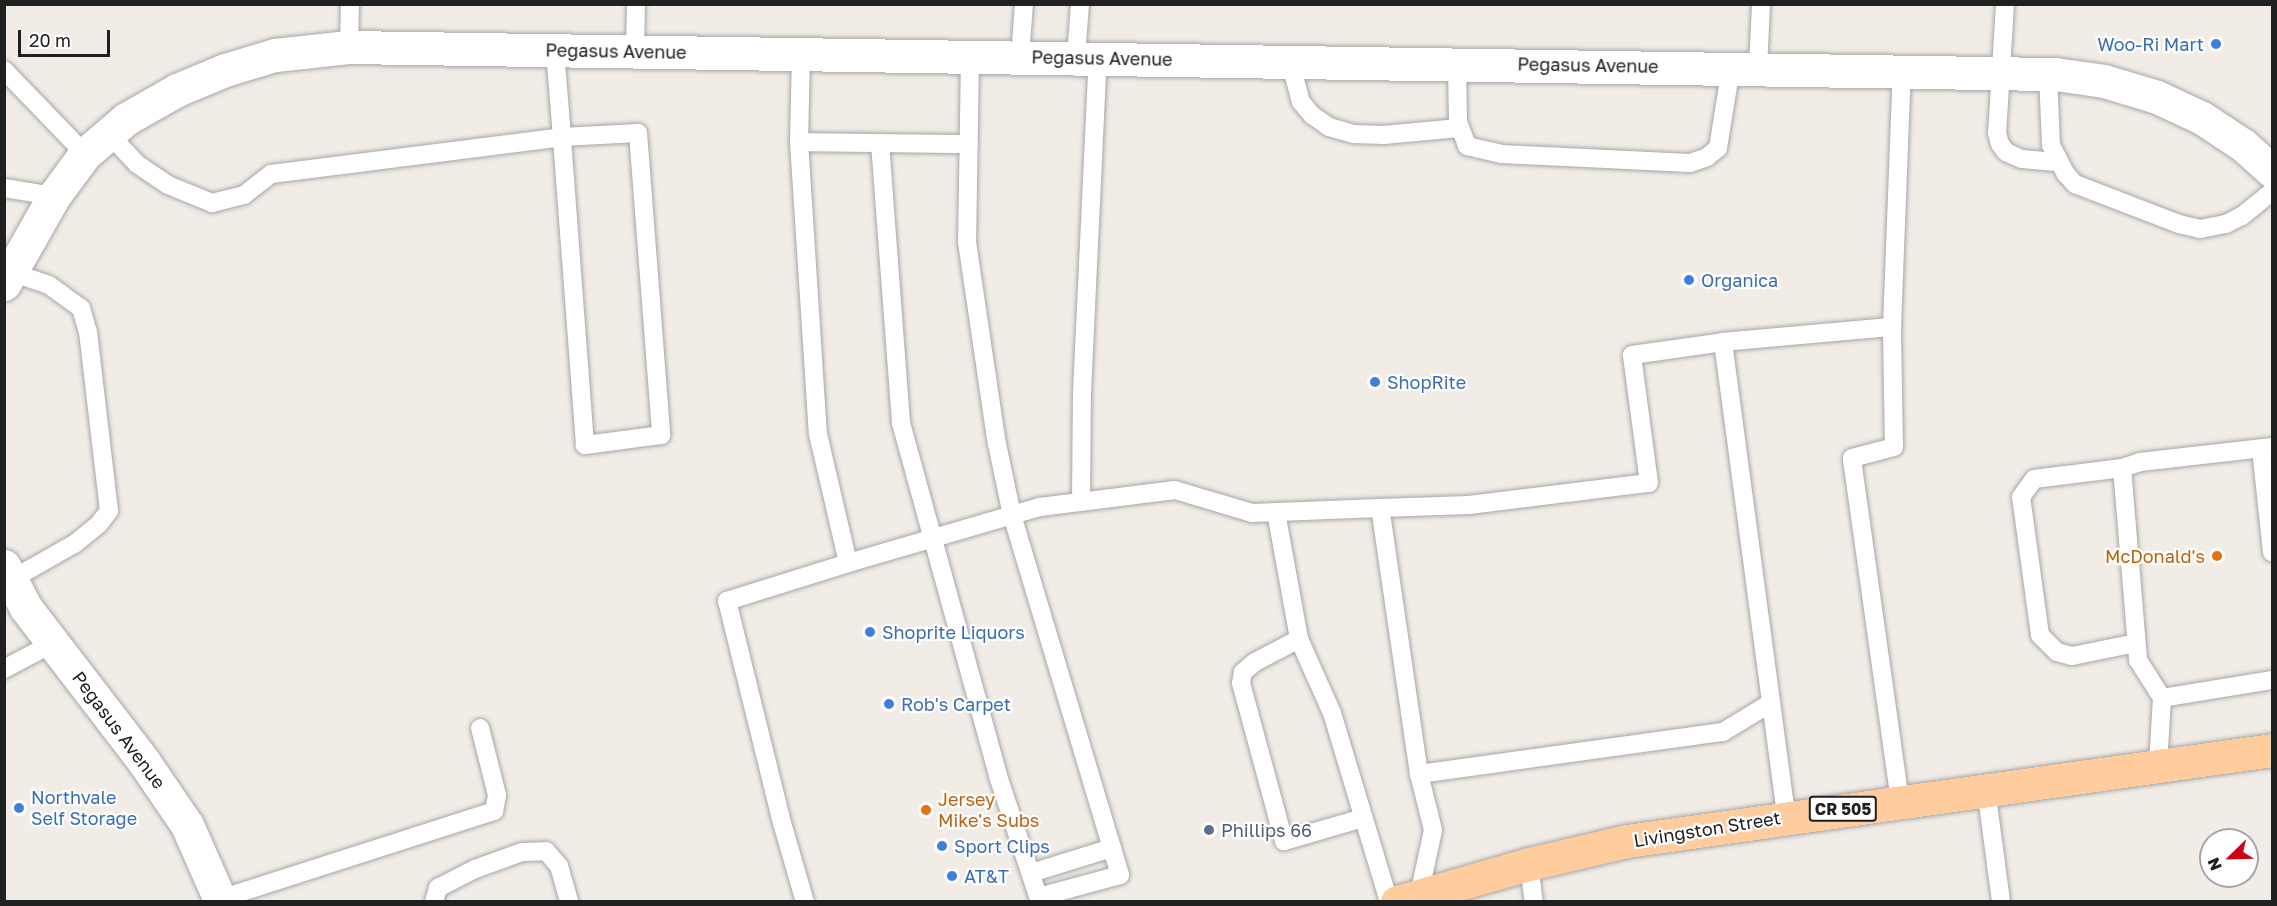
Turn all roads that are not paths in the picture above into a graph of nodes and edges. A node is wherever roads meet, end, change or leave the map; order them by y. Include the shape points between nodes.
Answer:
1 (350, 4) edge
2 (636, 4) edge
3 (1024, 4) edge
4 (1080, 4) edge
5 (1761, 4) edge
6 (2005, 4) edge
7 (349, 47) junction
8 (555, 50) junction
9 (635, 51) junction
10 (801, 54) junction
11 (970, 56) junction
12 (1020, 57) junction
13 (1087, 58) junction
14 (1290, 61) junction
15 (1457, 63) junction
16 (1744, 68) junction
17 (4, 70) edge
18 (1902, 70) junction
19 (2001, 73) junction
20 (2048, 74) junction
21 (1459, 128) junction
22 (562, 137) junction
23 (799, 142) junction
24 (880, 143) junction
25 (97, 144) junction
26 (969, 144) junction
27 (2059, 162) junction
28 (2272, 171) edge
29 (4, 188) edge
30 (2272, 192) edge
31 (54, 196) junction
32 (8, 278) edge
33 (1892, 327) junction
34 (1723, 342) junction
35 (2267, 448) edge
36 (2122, 468) junction
37 (1081, 502) junction
38 (1380, 508) junction
39 (1276, 512) junction
40 (1012, 515) junction
41 (932, 539) junction
42 (2272, 552) edge
43 (848, 563) junction
44 (10, 587) edge
45 (1299, 639) junction
46 (53, 643) junction
47 (2136, 643) junction
48 (4, 669) edge
49 (2272, 680) edge
50 (2162, 698) junction
51 (1769, 704) junction
52 (480, 728) dead end
53 (2272, 750) edge
54 (2158, 765) junction
55 (1419, 774) junction
56 (1986, 789) junction
57 (1900, 801) junction
58 (1786, 817) junction
59 (1363, 818) junction
60 (1113, 848) junction
61 (1529, 864) junction
62 (1031, 873) junction
63 (1040, 899) edge
64 (1402, 899) edge
65 (220, 900) edge
66 (434, 902) edge
67 (569, 902) edge
68 (805, 902) edge
69 (1534, 902) edge
70 (2001, 902) edge

1 - 7 lane
2 - 9 lane
3 - 12 lane
4 - 13 lane
5 - 16 lane
6 - 19 lane
7 - 8 street, Pegasus Avenue
7 - 25 street, Pegasus Avenue via 275,55 225,70 177,90 126,119
8 - 9 street, Pegasus Avenue
8 - 22 lane
9 - 10 street, Pegasus Avenue
10 - 11 street, Pegasus Avenue
10 - 23 lane
11 - 12 street, Pegasus Avenue
11 - 26 lane
12 - 13 street, Pegasus Avenue
13 - 14 street, Pegasus Avenue
13 - 37 lane
14 - 15 street, Pegasus Avenue
14 - 21 lane via 1301,102 1329,127 1354,134 1384,135
15 - 16 street, Pegasus Avenue
15 - 21 lane
16 - 18 street, Pegasus Avenue
16 - 21 lane via 1718,148 1690,163 1501,154 1467,146
17 - 25 lane
18 - 19 street, Pegasus Avenue
18 - 33 lane
19 - 20 street, Pegasus Avenue
19 - 27 lane via 1996,133 2000,144 2006,152 2022,159
20 - 27 lane via 2051,145
20 - 28 street, Pegasus Avenue via 2104,81 2157,97 2202,118 2243,145
22 - 22 lane via 585,445 661,435 638,133
22 - 25 lane via 271,174 244,195 212,203 168,185
23 - 24 lane
23 - 43 lane via 818,434
24 - 26 lane
24 - 41 lane via 901,423
25 - 31 street, Pegasus Avenue
26 - 40 lane via 968,242 997,444
27 - 30 lane via 2075,184 2200,230 2242,216
29 - 31 lane
31 - 32 street, Pegasus Avenue
32 - 44 lane via 49,285 81,308 88,332 109,511 74,544
33 - 34 lane
33 - 57 lane via 1894,447 1852,458
34 - 38 lane via 1632,355 1649,483 1469,506
34 - 51 lane
35 - 36 lane via 2140,462
35 - 42 lane
36 - 47 lane
36 - 47 lane via 2034,479 2021,497 2040,635 2057,652 2072,656
37 - 39 lane via 1175,490 1252,513
37 - 40 lane
38 - 39 lane
38 - 55 lane
39 - 45 lane
40 - 41 lane
40 - 60 lane
41 - 43 lane
41 - 62 lane via 998,776
43 - 68 lane via 727,601
44 - 46 street, Pegasus Avenue
45 - 59 lane via 1332,713
45 - 59 lane via 1254,662 1243,672 1241,682 1284,841
46 - 48 lane
46 - 65 street, Pegasus Avenue via 187,825
47 - 50 lane via 2138,660
49 - 50 lane
50 - 54 lane
51 - 55 lane via 1723,732
51 - 58 lane
52 - 65 lane via 497,795 494,812
53 - 54 main road, Livingston Street / CR 505
54 - 56 main road, Livingston Street / CR 505
55 - 64 lane via 1433,830
56 - 57 main road, Livingston Street / CR 505
56 - 70 lane
57 - 58 main road, Livingston Street / CR 505
58 - 61 main road, Livingston Street / CR 505 via 1627,841
59 - 64 lane
60 - 62 lane
60 - 63 lane via 1120,875
61 - 64 main road, Livingston Street / CR 505
61 - 69 lane
62 - 63 lane
66 - 67 lane via 438,888 475,868 522,852 546,851 559,866

